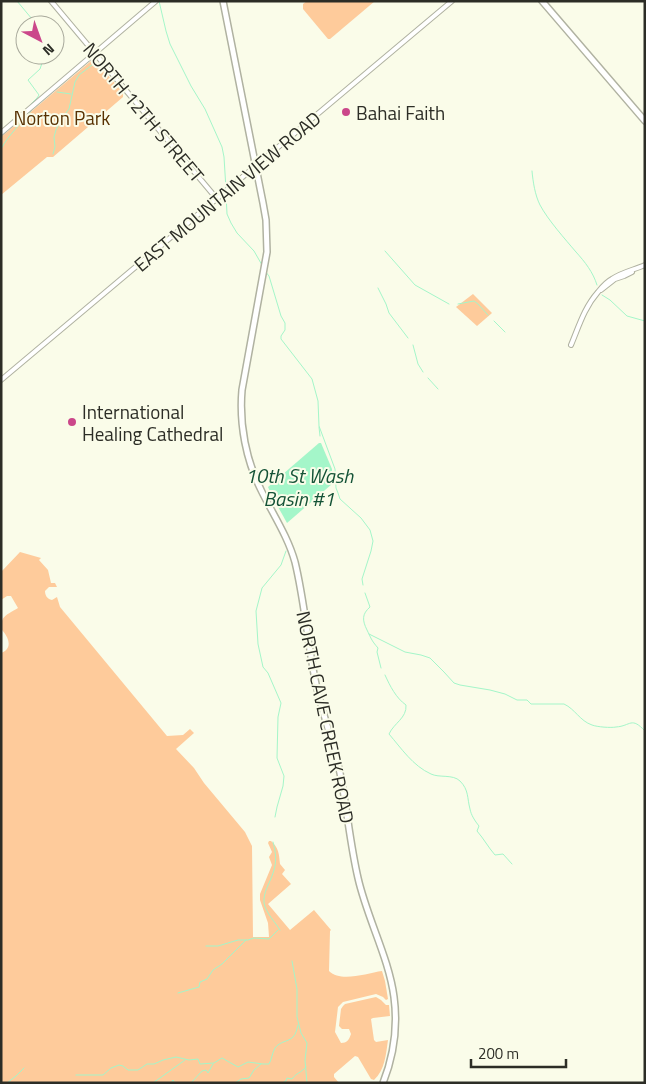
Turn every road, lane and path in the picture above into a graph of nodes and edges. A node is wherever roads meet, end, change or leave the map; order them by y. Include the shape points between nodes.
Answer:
1 (51, 1) edge
2 (156, 1) edge
3 (223, 1) edge
4 (452, 1) edge
5 (542, 1) edge
6 (95, 53) junction
7 (645, 121) edge
8 (1, 133) edge
9 (255, 167) junction
10 (217, 199) junction
11 (645, 264) edge
12 (571, 344) dead end
13 (1, 380) edge
14 (383, 1083) edge

1 - 6 street, NORTH 12TH STREET
2 - 6 street
3 - 9 main road, NORTH CAVE CREEK ROAD
4 - 9 street, EAST MOUNTAIN VIEW ROAD
5 - 7 main road
6 - 8 street
6 - 10 street, NORTH 12TH STREET
9 - 10 street, EAST MOUNTAIN VIEW ROAD
9 - 14 main road, NORTH CAVE CREEK ROAD via 267,241 242,390 244,432 257,482 296,562 315,682 340,774 358,879 393,988 396,1032
10 - 13 street, EAST MOUNTAIN VIEW ROAD
11 - 12 street via 618,275 598,292 585,310

